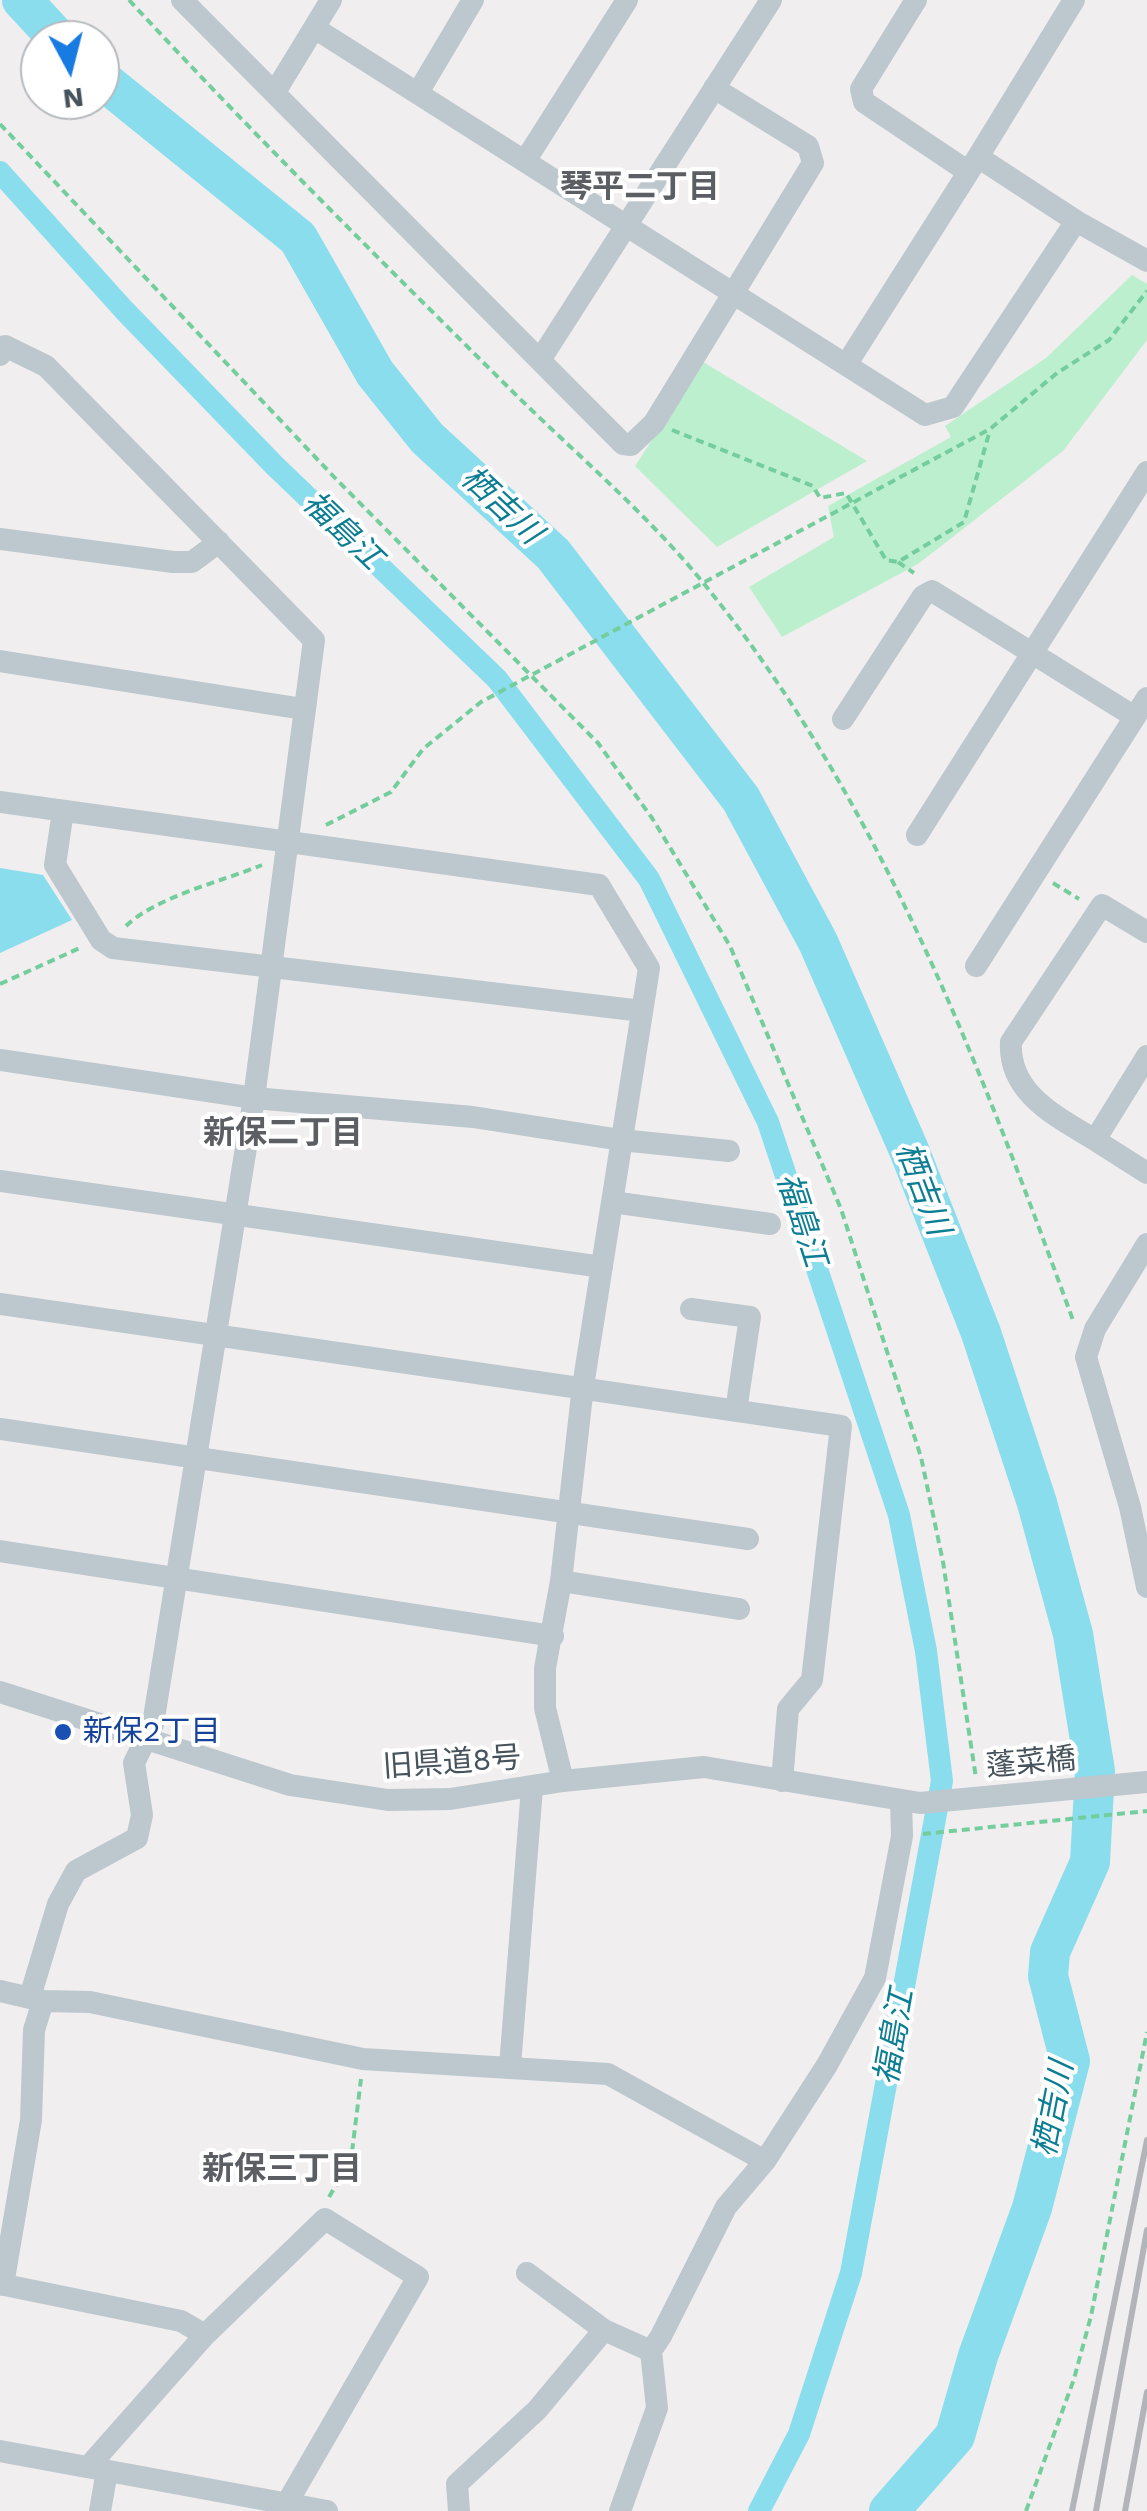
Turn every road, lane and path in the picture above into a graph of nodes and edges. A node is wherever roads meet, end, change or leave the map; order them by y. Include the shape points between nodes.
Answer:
1 (129, 0) edge
2 (182, 0) edge
3 (331, 0) edge
4 (474, 0) edge
5 (627, 0) edge
6 (771, 0) edge
7 (916, 0) edge
8 (1074, 0) edge
9 (316, 29) junction
10 (714, 88) junction
11 (275, 92) junction
12 (419, 92) junction
13 (525, 161) junction
14 (973, 164) junction
15 (1076, 222) junction
16 (625, 226) junction
17 (1147, 261) edge
18 (1147, 291) edge
19 (733, 296) junction
20 (2, 345) edge
21 (540, 360) junction
22 (846, 365) junction
23 (654, 423) junction
24 (990, 429) junction
25 (1147, 472) edge
26 (850, 502) junction
27 (0, 540) edge
28 (219, 542) junction
29 (703, 582) junction
30 (1034, 653) junction
31 (0, 661) edge
32 (304, 708) junction
33 (1141, 708) edge
34 (842, 719) dead end
35 (0, 802) edge
36 (63, 812) junction
37 (320, 828) dead end
38 (917, 835) dead end
39 (288, 843) junction
40 (266, 863) dead end
41 (1036, 872) junction
42 (1102, 905) junction
43 (120, 931) dead end
44 (1147, 932) edge
45 (84, 946) dead end
46 (272, 964) junction
47 (976, 966) dead end
48 (0, 984) edge
49 (642, 1011) junction
50 (1147, 1056) edge
51 (0, 1060) edge
52 (254, 1098) junction
53 (622, 1140) junction
54 (1096, 1140) junction
55 (729, 1151) dead end
56 (1147, 1172) edge
57 (0, 1181) edge
58 (612, 1202) junction
59 (234, 1217) junction
60 (770, 1224) dead end
61 (1147, 1244) edge
62 (602, 1267) junction
63 (0, 1304) edge
64 (691, 1309) dead end
65 (215, 1338) junction
66 (1086, 1357) junction
67 (582, 1386) junction
68 (736, 1410) junction
69 (0, 1429) edge
70 (198, 1460) junction
71 (568, 1514) junction
72 (748, 1540) dead end
73 (0, 1551) edge
74 (178, 1578) junction
75 (561, 1582) junction
76 (1147, 1587) edge
77 (739, 1609) dead end
78 (553, 1636) junction
79 (0, 1692) edge
80 (147, 1741) junction
81 (782, 1780) junction
82 (564, 1781) junction
83 (1147, 1782) edge
84 (532, 1788) junction
85 (911, 1802) junction
86 (1147, 1811) edge
87 (915, 1835) dead end
88 (0, 1991) edge
89 (36, 1999) junction
90 (1147, 2032) edge
91 (363, 2059) junction
92 (510, 2066) junction
93 (766, 2161) junction
94 (325, 2219) junction
95 (528, 2273) dead end
96 (2, 2284) edge
97 (604, 2330) junction
98 (205, 2335) junction
99 (651, 2351) junction
100 (0, 2450) edge
101 (98, 2469) junction
102 (257, 2504) edge
103 (286, 2504) junction
104 (100, 2511) edge
105 (327, 2511) edge
106 (459, 2511) edge
107 (620, 2511) edge
108 (1026, 2511) edge

1 - 29 path via 329,212
2 - 11 street
3 - 9 street
4 - 12 street
5 - 13 street
6 - 10 street
7 - 14 street via 861,88 864,102
8 - 14 street
9 - 11 street
9 - 12 street
10 - 16 street
10 - 19 street via 808,146 814,163
11 - 21 street
12 - 13 street
13 - 16 street
14 - 15 street
14 - 22 street
15 - 17 street
15 - 22 street via 954,407 926,415
16 - 19 street
16 - 21 street
18 - 24 path via 1109,340 1056,373
19 - 22 street
19 - 23 street
20 - 28 street via 46,366
21 - 23 street via 623,444 639,441
23 - 26 path via 813,486 820,498 846,493
24 - 26 path
24 - 26 path via 964,522 898,562 886,560
25 - 30 street
26 - 29 path
27 - 28 street via 173,562 192,562
28 - 32 street via 314,640
29 - 37 path via 481,702 423,749 391,792
29 - 66 path via 821,748 898,891 1012,1152
30 - 33 street
30 - 34 street via 932,591 922,596
30 - 38 street
31 - 32 street
32 - 39 street
33 - 41 street
35 - 36 street
36 - 39 street
36 - 46 street via 55,865 106,945
39 - 46 street
39 - 49 street via 599,885 649,968
40 - 43 path via 161,901
41 - 42 path via 1090,905
41 - 47 street
42 - 44 street
42 - 54 street via 1011,1042 1010,1054 1032,1101
45 - 48 path
46 - 49 street
46 - 52 street
49 - 53 street
50 - 54 street
51 - 52 street
52 - 53 street via 472,1117
52 - 59 street
53 - 55 street
53 - 58 street
54 - 56 street
57 - 59 street
58 - 60 street
58 - 62 street
59 - 62 street
59 - 65 street
61 - 66 street
62 - 67 street
63 - 65 street
64 - 68 street via 750,1318
65 - 67 street
65 - 70 street
66 - 76 street
67 - 68 street
67 - 71 street
68 - 81 street via 841,1426 812,1680 788,1709
69 - 70 street
70 - 71 street
70 - 74 street
71 - 72 street
71 - 75 street
73 - 74 street
74 - 78 street
74 - 80 street
75 - 77 street
75 - 78 street
78 - 82 street via 544,1668 545,1708
79 - 80 street, 旧県道8号
80 - 84 street, 旧県道8号 via 347,1796 450,1799
80 - 89 street via 134,1763 142,1814 137,1838 76,1870 58,1904
81 - 82 street, 旧県道8号 via 704,1767
81 - 85 street, 旧県道8号
82 - 84 street, 旧県道8号
83 - 85 street, 蓬菜橋
84 - 92 street
85 - 93 street via 875,1978
86 - 87 path
88 - 89 street
89 - 91 street via 90,2002
89 - 96 street via 31,2120
90 - 108 path via 1091,2316
91 - 92 street
91 - 94 path via 352,2160 329,2197
92 - 93 street via 608,2074
93 - 99 street via 726,2207
94 - 98 street
94 - 103 street via 418,2277
95 - 97 street
96 - 98 street via 180,2321
97 - 99 street
97 - 106 street via 537,2410 457,2484
98 - 101 street
99 - 107 street via 657,2408
100 - 101 street
101 - 102 street
101 - 104 street
102 - 103 street
103 - 105 street

